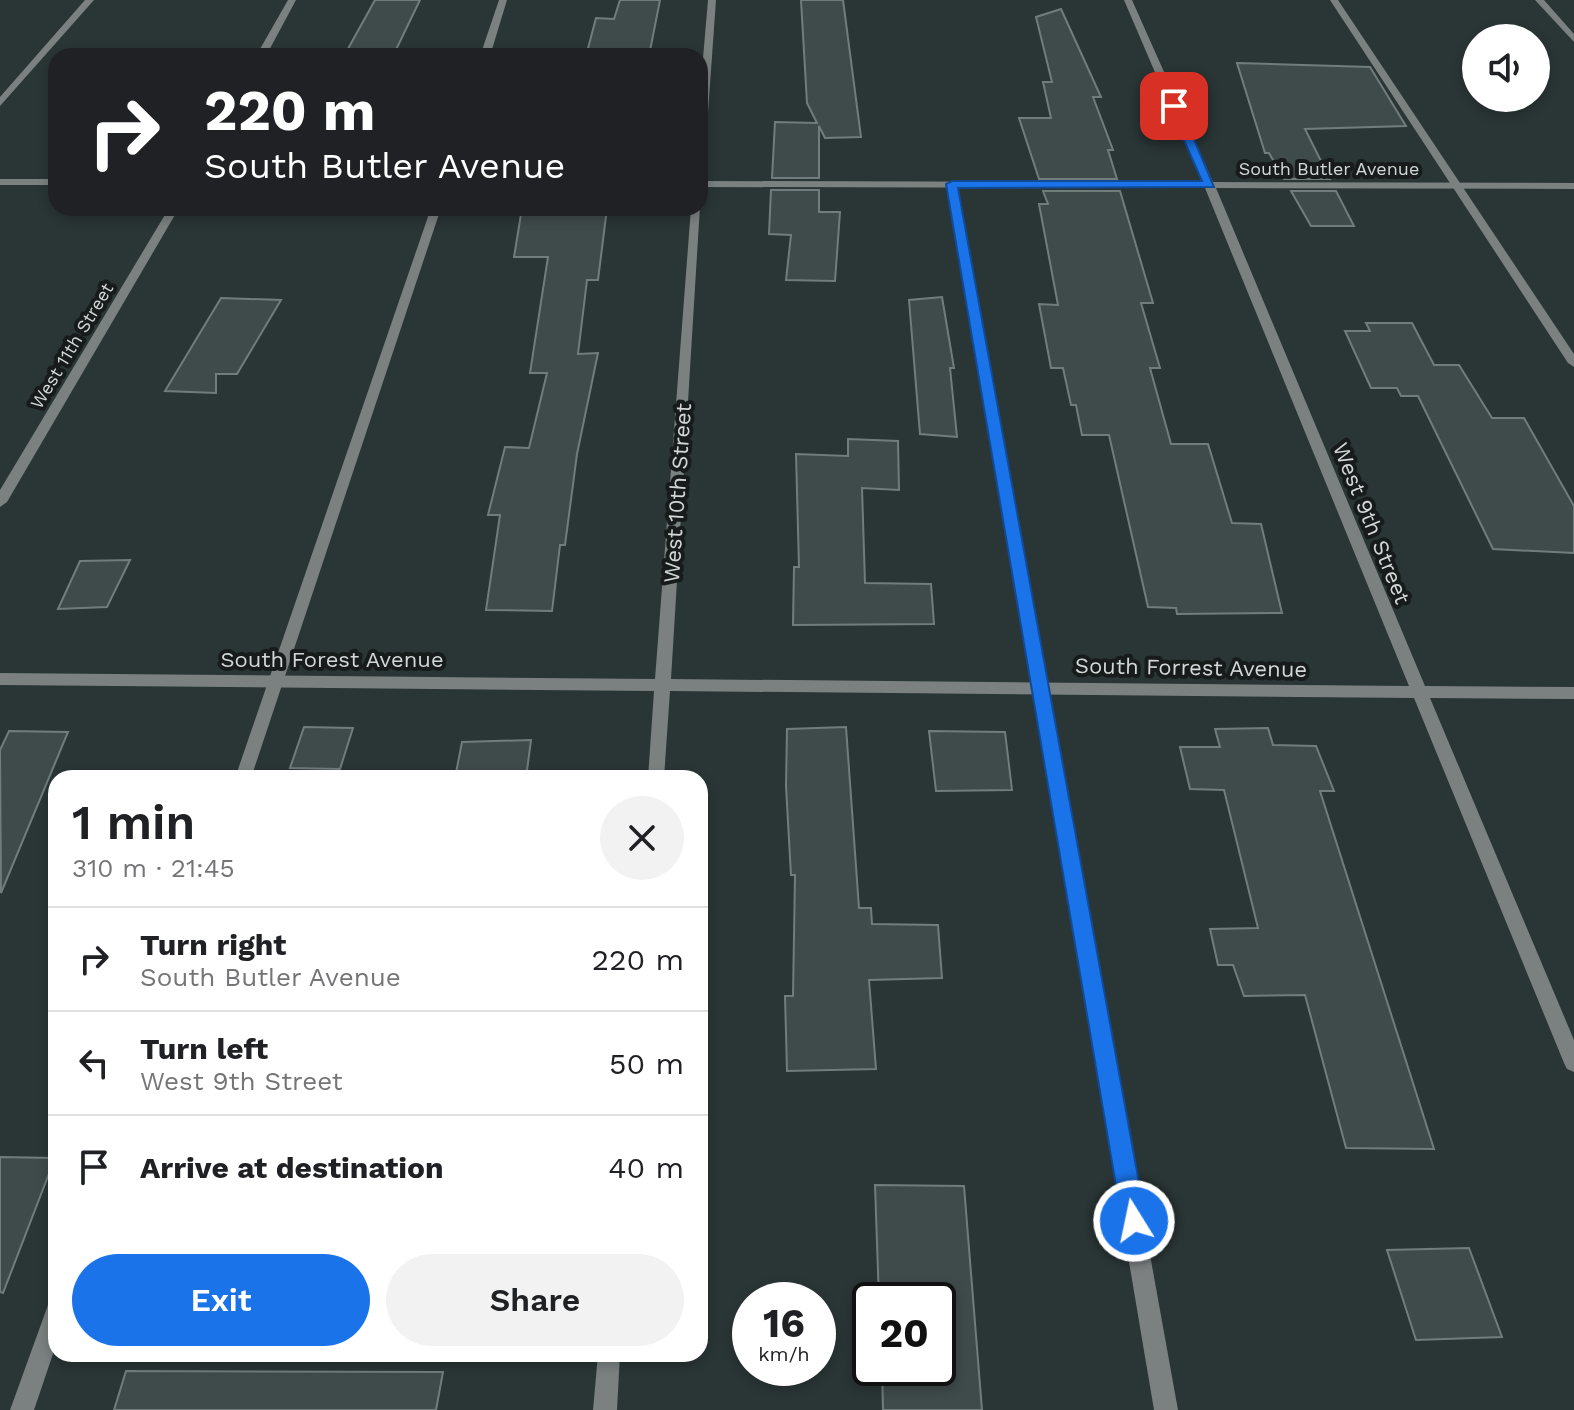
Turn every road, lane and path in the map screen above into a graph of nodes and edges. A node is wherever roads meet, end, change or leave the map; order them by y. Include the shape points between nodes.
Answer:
1 (90, 0) edge
2 (292, 0) edge
3 (503, 0) edge
4 (712, 0) edge
5 (1128, 0) edge
6 (1334, 0) edge
7 (1539, 0) edge
8 (1574, 39) edge
9 (48, 48) edge
10 (48, 48) edge
11 (265, 48) edge
12 (488, 48) edge
13 (708, 52) edge
14 (0, 103) edge
15 (0, 182) edge
16 (48, 182) edge
17 (708, 184) edge
18 (952, 184) junction
19 (1209, 185) junction
20 (1456, 185) junction
21 (1574, 186) edge
22 (169, 216) edge
23 (433, 216) edge
24 (695, 216) edge
25 (1574, 363) edge
26 (0, 502) edge
27 (0, 679) edge
28 (277, 680) junction
29 (664, 683) junction
30 (1042, 687) junction
31 (1417, 691) junction
32 (1574, 693) edge
33 (246, 770) edge
34 (657, 770) edge
35 (1574, 1063) edge
36 (48, 1336) edge
37 (608, 1362) edge
38 (22, 1410) edge
39 (605, 1410) edge
40 (1166, 1410) edge

1 - 9 street
2 - 11 street
3 - 12 street
4 - 13 street
5 - 19 street, West 9th Street
6 - 20 street
7 - 8 street
10 - 14 street
15 - 16 street
17 - 18 street, South Butler Avenue
18 - 19 street, South Butler Avenue
18 - 30 street
19 - 20 street, South Butler Avenue
19 - 31 street, West 9th Street
20 - 21 street, South Butler Avenue
20 - 25 street
22 - 26 street, West 11th Street
23 - 28 street
24 - 29 street, West 10th Street
27 - 28 street, South Forest Avenue
28 - 29 street, South Forest Avenue
28 - 33 street
29 - 30 street, South Forrest Avenue
29 - 34 street, West 10th Street
30 - 31 street, South Forrest Avenue
30 - 40 street
31 - 32 street, South Forrest Avenue
31 - 35 street, West 9th Street
36 - 38 street
37 - 39 street

